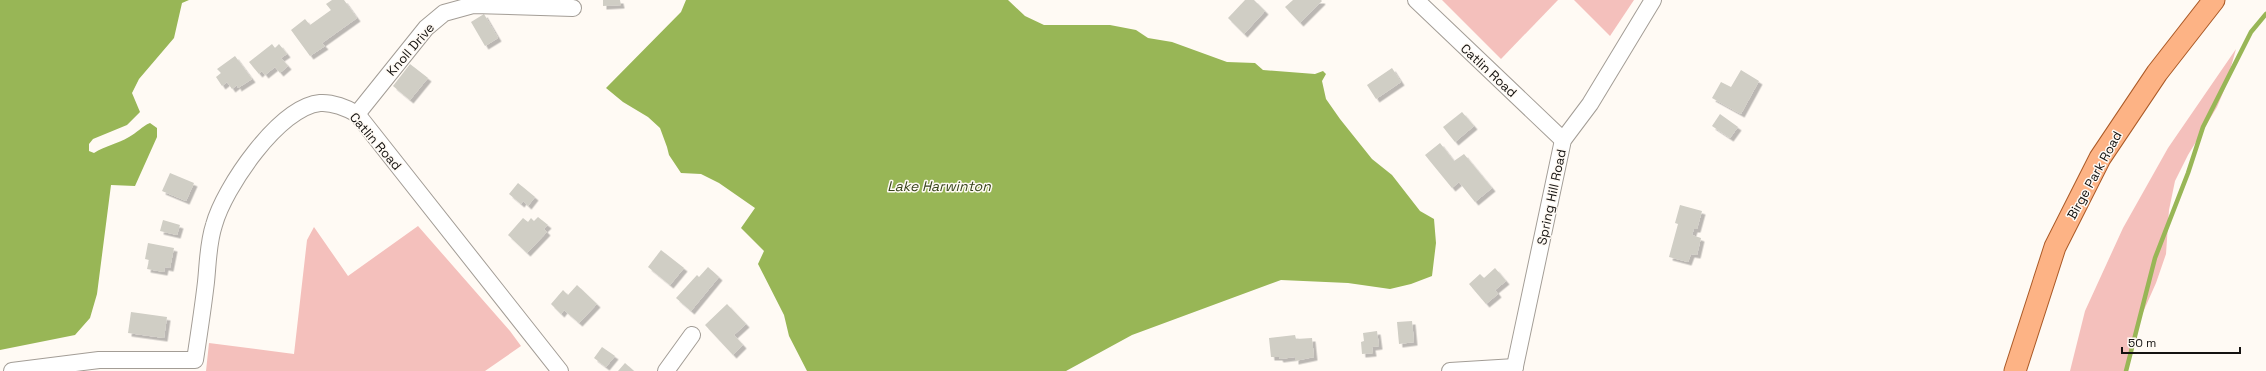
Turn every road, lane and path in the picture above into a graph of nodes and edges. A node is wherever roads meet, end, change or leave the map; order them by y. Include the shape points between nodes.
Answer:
1 (1416, 0) edge
2 (1653, 0) edge
3 (2214, 0) edge
4 (573, 8) dead end
5 (357, 114) junction
6 (1563, 140) junction
7 (692, 335) dead end
8 (195, 365) edge
9 (1514, 369) edge
10 (12, 371) edge
11 (560, 371) edge
12 (666, 371) edge
13 (1450, 371) edge
14 (2016, 371) edge

1 - 6 street, Catlin Road
2 - 6 street, Spring Hill Road via 1590,104
3 - 14 main road, Birge Park Road via 2157,73 2100,158 2055,247
4 - 5 street, Knoll Drive via 473,5 444,13 426,28
5 - 8 street, Catlin Road via 345,107 320,103 301,110 265,139 235,179 214,224
5 - 11 street, Catlin Road
6 - 9 street, Spring Hill Road
7 - 12 street
8 - 10 street, Catlin Road via 99,360
9 - 13 street

